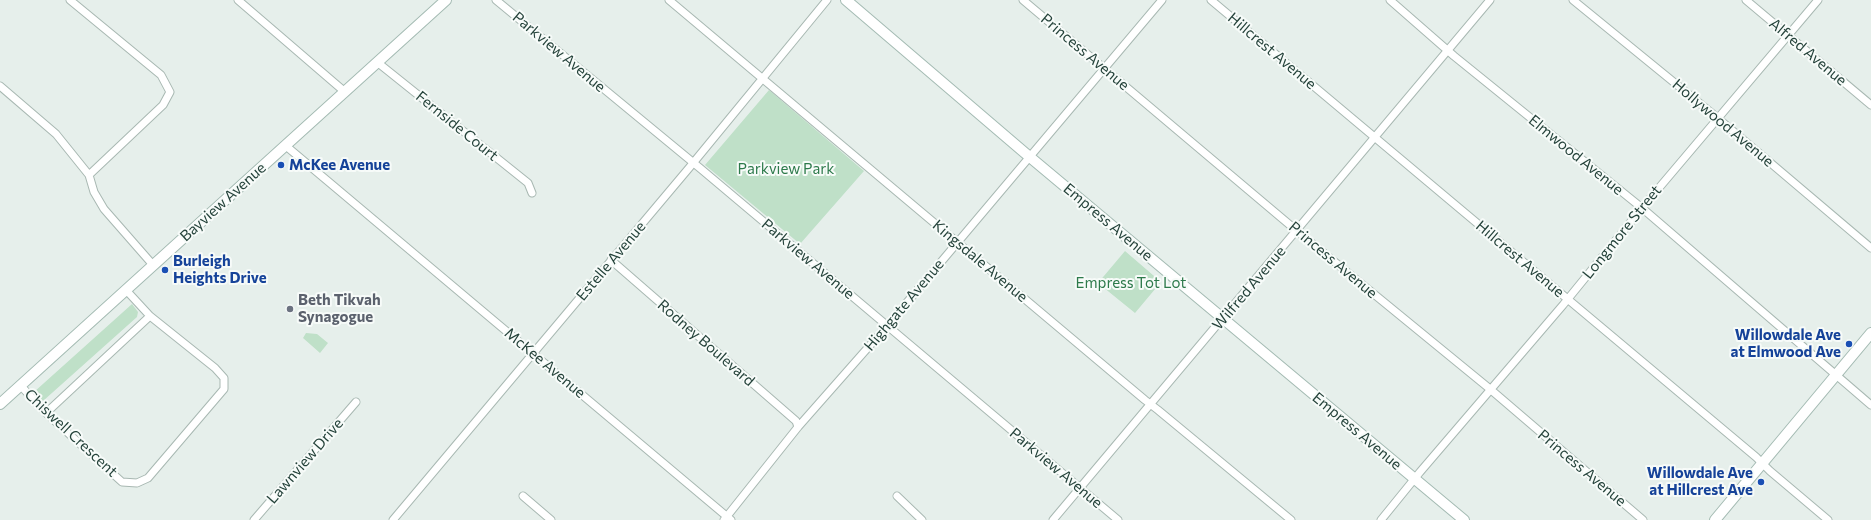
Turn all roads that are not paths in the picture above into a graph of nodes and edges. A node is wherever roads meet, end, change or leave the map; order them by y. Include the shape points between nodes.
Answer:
1 (70, 0) edge
2 (238, 0) edge
3 (446, 0) edge
4 (496, 0) edge
5 (669, 0) edge
6 (827, 0) edge
7 (846, 0) edge
8 (1023, 0) edge
9 (1162, 0) edge
10 (1211, 0) edge
11 (1390, 0) edge
12 (1490, 0) edge
13 (1573, 0) edge
14 (1746, 0) edge
15 (1818, 0) edge
16 (1787, 34) junction
17 (1448, 50) junction
18 (377, 62) junction
19 (1104, 68) junction
20 (762, 78) junction
21 (0, 86) edge
22 (345, 92) junction
23 (1871, 105) edge
24 (1718, 118) junction
25 (1375, 137) junction
26 (286, 146) junction
27 (1030, 157) junction
28 (694, 163) junction
29 (89, 175) junction
30 (532, 193) dead end
31 (1642, 208) junction
32 (1297, 231) junction
33 (957, 242) junction
34 (1871, 248) edge
35 (611, 260) junction
36 (153, 265) junction
37 (126, 290) junction
38 (1568, 299) junction
39 (150, 316) junction
40 (1223, 319) junction
41 (887, 326) junction
42 (1871, 333) edge
43 (534, 353) junction
44 (1836, 375) junction
45 (21, 386) junction
46 (1490, 389) junction
47 (356, 402) dead end
48 (0, 404) edge
49 (1151, 405) junction
50 (1871, 405) edge
51 (46, 413) junction
52 (798, 427) junction
53 (1763, 464) junction
54 (1414, 478) junction
55 (1080, 488) junction
56 (523, 496) dead end
57 (897, 496) dead end
58 (727, 519) edge
59 (254, 520) edge
60 (393, 520) edge
61 (551, 520) edge
62 (922, 520) edge
63 (1053, 520) edge
64 (1118, 520) edge
65 (1291, 520) edge
66 (1381, 520) edge
67 (1464, 520) edge
68 (1643, 520) edge
69 (1715, 520) edge
70 (1828, 520) edge

1 - 29 street via 161,75 170,92 163,105
2 - 22 street
3 - 18 street, Bayview Avenue
4 - 28 street, Parkview Avenue
5 - 20 street, Kingsdale Avenue
6 - 20 street, Estelle Avenue
7 - 27 street, Empress Avenue
8 - 19 street, Princess Avenue
9 - 19 street, Highgate Avenue
10 - 25 street, Hillcrest Avenue
11 - 17 street, Elmwood Avenue
12 - 17 street, Wilfred Avenue
13 - 24 street, Hollywood Avenue
14 - 16 street, Alfred Avenue
15 - 16 street, Longmore Street
16 - 23 street, Alfred Avenue
16 - 24 street, Longmore Street
17 - 25 street, Wilfred Avenue
17 - 31 street, Elmwood Avenue
18 - 22 street, Bayview Avenue
18 - 30 street, Fernside Court via 528,183
19 - 27 street, Highgate Avenue
19 - 32 street, Princess Avenue
20 - 28 street, Estelle Avenue
20 - 33 street, Kingsdale Avenue
21 - 29 street via 56,134
22 - 26 street, Bayview Avenue
24 - 31 street, Longmore Street
24 - 34 street, Hollywood Avenue
25 - 32 street, Wilfred Avenue
25 - 38 street, Hillcrest Avenue
26 - 36 street, Bayview Avenue
26 - 43 street, McKee Avenue
27 - 33 street, Highgate Avenue
27 - 40 street, Empress Avenue
28 - 35 street, Estelle Avenue
28 - 41 street, Parkview Avenue
29 - 36 street via 94,192 104,208
31 - 38 street, Longmore Street
31 - 44 street, Elmwood Avenue
32 - 40 street, Wilfred Avenue
32 - 46 street, Princess Avenue
33 - 41 street, Highgate Avenue
33 - 49 street, Kingsdale Avenue
35 - 43 street, Estelle Avenue
35 - 52 street, Rodney Boulevard via 796,421
36 - 37 street, Bayview Avenue
37 - 39 street, Chiswell Crescent
37 - 45 street, Bayview Avenue
38 - 46 street, Longmore Street
38 - 53 street, Hillcrest Avenue
39 - 51 street
39 - 51 street, Chiswell Crescent via 215,368 224,378 224,389 148,478 137,483 122,482
40 - 49 street, Wilfred Avenue
40 - 54 street, Empress Avenue
41 - 52 street, Highgate Avenue
41 - 55 street, Parkview Avenue
42 - 44 street
43 - 58 street, McKee Avenue
43 - 60 street, Estelle Avenue
44 - 50 street, Elmwood Avenue
44 - 53 street
45 - 48 street, Bayview Avenue
45 - 51 street, Chiswell Crescent
46 - 54 street, Longmore Street
46 - 68 street, Princess Avenue
47 - 59 street, Lawnview Drive
49 - 55 street, Wilfred Avenue
49 - 65 street, Kingsdale Avenue
52 - 58 street, Highgate Avenue
53 - 69 street
53 - 70 street, Hillcrest Avenue
54 - 66 street, Longmore Street
54 - 67 street, Empress Avenue
55 - 63 street, Wilfred Avenue
55 - 64 street, Parkview Avenue
56 - 61 street
57 - 62 street

